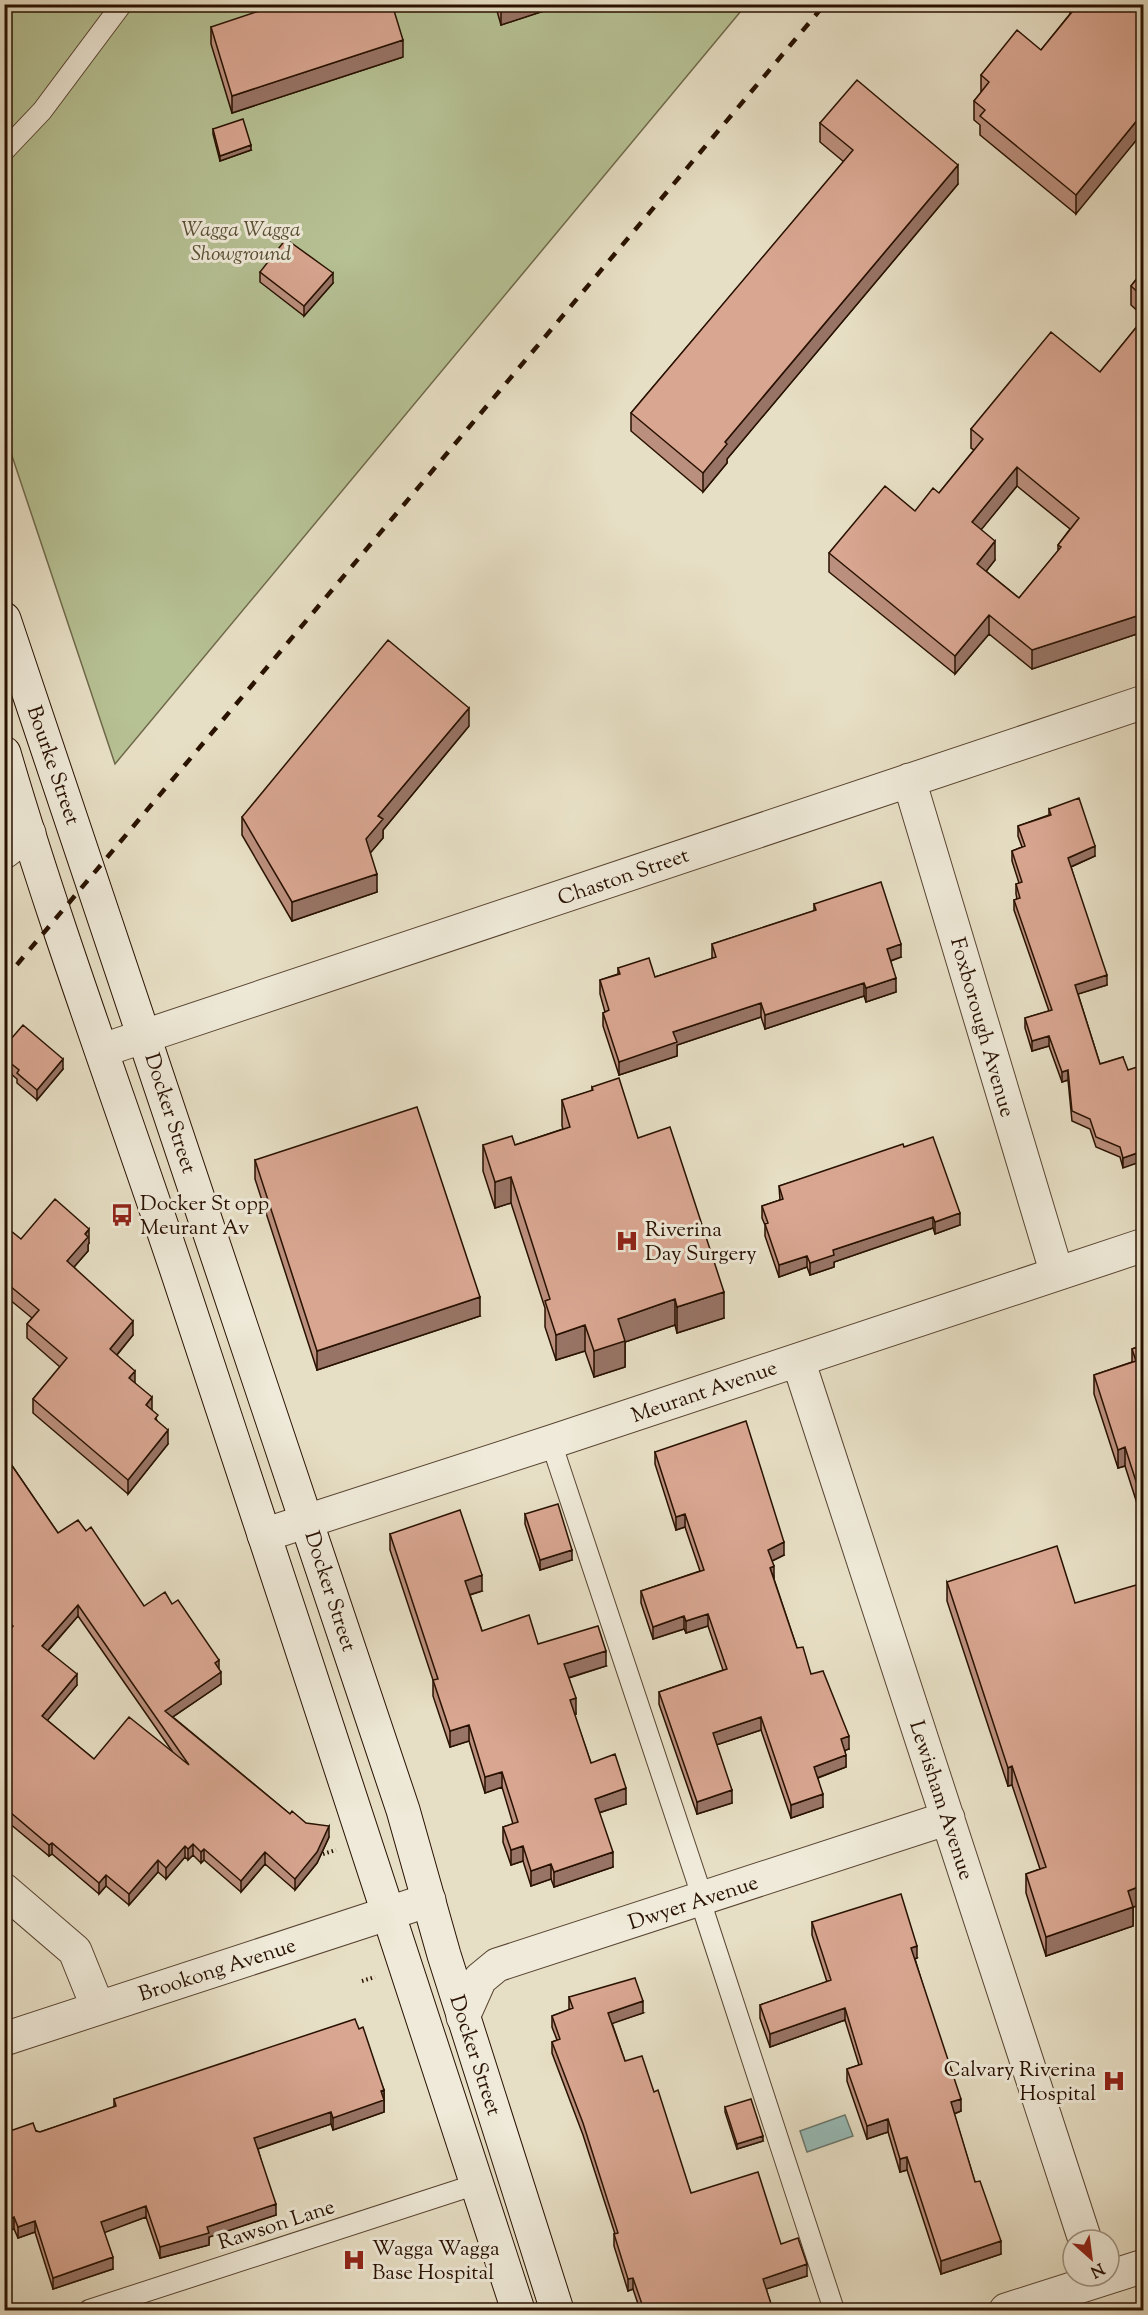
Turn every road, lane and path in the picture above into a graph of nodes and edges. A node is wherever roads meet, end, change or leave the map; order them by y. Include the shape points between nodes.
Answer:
1 (122, 4) edge
2 (4, 152) edge
3 (4, 620) edge
4 (1143, 702) edge
5 (4, 753) edge
6 (909, 780) junction
7 (9, 788) edge
8 (17, 842) edge
9 (93, 876) joint
10 (57, 919) joint
11 (145, 1036) junction
12 (103, 1050) junction
13 (1143, 1245) edge
14 (1057, 1274) junction
15 (798, 1359) junction
16 (551, 1443) junction
17 (307, 1520) junction
18 (264, 1535) junction
19 (948, 1818) junction
20 (337, 1850) dead end
21 (323, 1854) edge
22 (4, 1890) edge
23 (429, 1900) junction
24 (701, 1900) junction
25 (388, 1912) junction
26 (376, 1977) dead end
27 (362, 1981) dead end
28 (99, 2008) junction
29 (463, 2017) junction
30 (4, 2039) edge
31 (477, 2184) junction
32 (1081, 2228) edge
33 (1143, 2266) edge
34 (1121, 2272) edge
35 (1069, 2288) edge
36 (89, 2310) edge
37 (518, 2310) edge
38 (557, 2310) edge
39 (834, 2310) edge
40 (1006, 2310) edge

1 - 2 lane via 42,111
3 - 9 street, Bourke Street
4 - 6 street, Chaston Street
5 - 7 street, Bourke Street
6 - 11 street, Chaston Street
6 - 14 street, Foxborough Avenue
7 - 8 street, Bourke Street
8 - 10 street, Bourke Street
9 - 11 street, Docker Street
10 - 12 street, Docker Street
11 - 12 street, Chaston Street
11 - 17 street, Docker Street
12 - 18 street, Docker Street
13 - 14 street, Meurant Avenue
14 - 15 street, Meurant Avenue
15 - 16 street, Meurant Avenue
15 - 19 street, Lewisham Avenue
16 - 17 street, Meurant Avenue
16 - 24 lane
17 - 18 street, Meurant Avenue
17 - 23 street, Docker Street via 404,1810
18 - 25 street, Docker Street
19 - 24 street, Dwyer Avenue
19 - 32 street, Lewisham Avenue
20 - 21 path
22 - 28 street via 75,1951
23 - 25 street, Brookong Avenue
23 - 29 street, Docker Street
24 - 29 street, Dwyer Avenue via 497,1965 480,1979
24 - 39 lane
25 - 28 street, Brookong Avenue
25 - 31 street, Docker Street
26 - 27 path
28 - 30 street, Brookong Avenue
29 - 38 street, Docker Street
31 - 36 lane, Rawson Lane
31 - 37 street, Docker Street
33 - 34 street
35 - 40 street

